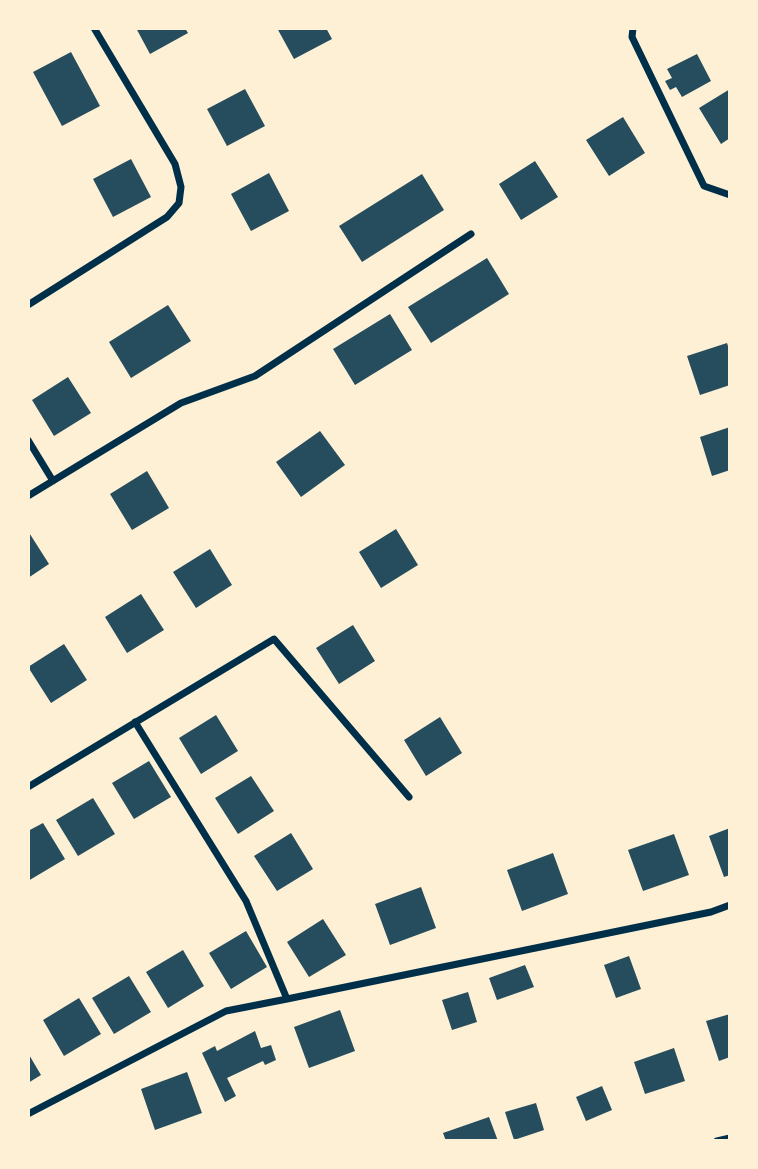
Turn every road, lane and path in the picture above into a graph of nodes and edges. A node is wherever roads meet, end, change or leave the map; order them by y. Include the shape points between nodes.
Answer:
1 (94, 28) edge
2 (633, 28) edge
3 (730, 195) edge
4 (471, 234) dead end
5 (28, 305) edge
6 (28, 440) edge
7 (53, 481) junction
8 (28, 496) edge
9 (135, 722) junction
10 (28, 786) edge
11 (409, 797) dead end
12 (730, 905) edge
13 (287, 999) junction
14 (28, 1114) edge
15 (730, 1138) edge
16 (717, 1141) edge

1 - 5 street via 176,164 179,203 167,217
2 - 3 street via 632,37 704,186
4 - 7 street via 255,376 181,404
6 - 7 street
7 - 8 street
9 - 10 street
9 - 11 street via 274,639
9 - 13 street via 246,901
12 - 13 street
13 - 14 street via 226,1011
15 - 16 street

